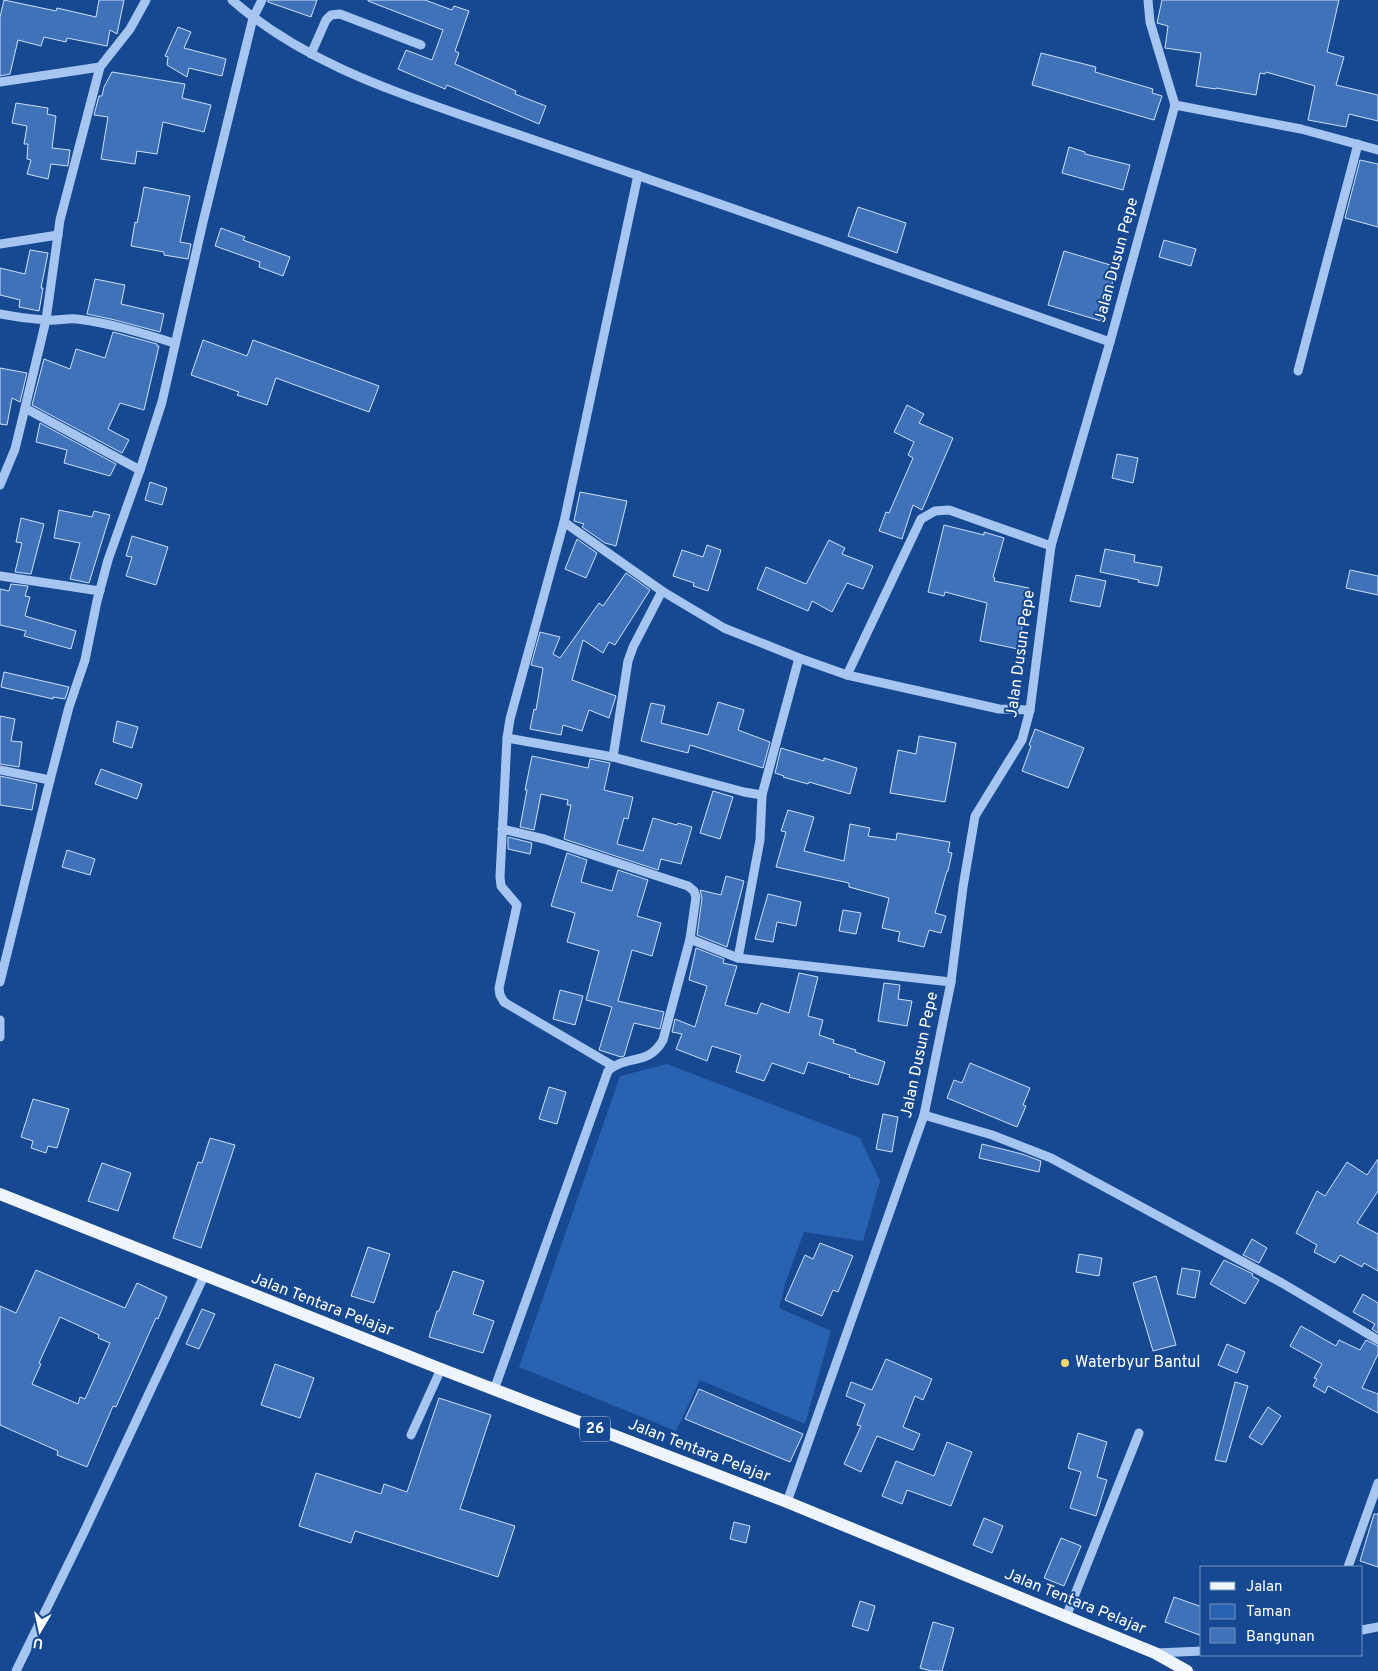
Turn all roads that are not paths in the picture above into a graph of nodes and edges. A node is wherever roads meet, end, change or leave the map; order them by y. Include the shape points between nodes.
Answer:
1 (146, 0) edge
2 (232, 0) edge
3 (262, 0) edge
4 (1148, 0) edge
5 (253, 18) junction
6 (421, 44) dead end
7 (311, 54) junction
8 (100, 67) junction
9 (0, 82) edge
10 (1175, 105) junction
11 (1358, 144) junction
12 (1378, 150) edge
13 (638, 176) junction
14 (58, 235) junction
15 (0, 244) edge
16 (0, 314) edge
17 (46, 320) junction
18 (1110, 342) junction
19 (174, 343) junction
20 (1298, 370) dead end
21 (25, 408) junction
22 (140, 470) junction
23 (0, 485) edge
24 (564, 522) junction
25 (1052, 546) junction
26 (0, 576) edge
27 (662, 590) junction
28 (100, 591) junction
29 (799, 658) junction
30 (846, 675) junction
31 (1030, 710) junction
32 (507, 738) junction
33 (613, 757) junction
34 (0, 770) edge
35 (50, 780) junction
36 (762, 795) junction
37 (502, 829) junction
38 (690, 939) junction
39 (738, 958) junction
40 (0, 982) edge
41 (951, 982) junction
42 (0, 1020) edge
43 (0, 1037) edge
44 (613, 1066) junction
45 (924, 1115) junction
46 (0, 1194) edge
47 (204, 1276) junction
48 (1378, 1340) edge
49 (441, 1369) junction
50 (494, 1390) junction
51 (1139, 1433) dead end
52 (411, 1435) dead end
53 (1378, 1483) edge
54 (787, 1502) junction
55 (1348, 1566) edge
56 (1066, 1616) junction
57 (1378, 1627) edge
58 (1363, 1630) edge
59 (1200, 1651) edge
60 (1155, 1653) junction
61 (16, 1671) edge
62 (1187, 1671) edge

1 - 8 street via 130,29
2 - 5 street
3 - 5 street
4 - 10 street via 1150,22
5 - 7 street
5 - 19 street
6 - 7 street via 340,14 331,15 326,20
7 - 13 street via 385,88
8 - 9 street
8 - 14 street
10 - 11 street via 1301,129
10 - 18 street, Jalan Dusun Pepe
11 - 12 street
11 - 20 street
13 - 18 street
13 - 24 street
14 - 15 street
14 - 17 street
16 - 17 street
17 - 19 street via 66,318 111,324
17 - 21 street
18 - 25 street, Jalan Dusun Pepe
19 - 22 street via 162,402
21 - 22 street
21 - 23 street via 15,449
22 - 28 street
24 - 27 street
24 - 32 street
25 - 30 street via 949,510 935,511 922,519
25 - 31 street, Jalan Dusun Pepe
26 - 28 street
27 - 29 street via 724,628
27 - 33 street via 628,662
28 - 35 street via 85,660
29 - 30 street
29 - 36 street
30 - 31 street via 999,709
31 - 41 street, Jalan Dusun Pepe via 1022,740 975,816 962,887
32 - 33 street
32 - 37 street
33 - 36 street
34 - 35 street
35 - 40 street
36 - 39 street via 760,840
37 - 38 street via 544,839 688,886 696,897
37 - 44 street via 501,886 516,904 500,995 504,1002
38 - 39 street
38 - 44 street via 659,1048 647,1057
39 - 41 street
41 - 45 street, Jalan Dusun Pepe
42 - 43 street
44 - 50 street via 608,1071
45 - 48 street via 992,1135 1051,1158 1282,1283
45 - 54 street, Jalan Dusun Pepe
46 - 47 main road, Jalan Tentara Pelajar / 26
47 - 49 main road, Jalan Tentara Pelajar / 26
47 - 61 street
49 - 50 main road, Jalan Tentara Pelajar / 26
49 - 52 street
50 - 54 main road, Jalan Tentara Pelajar / 26
51 - 56 street
53 - 55 street
54 - 56 main road, Jalan Tentara Pelajar / 26
56 - 60 main road, Jalan Tentara Pelajar / 26
57 - 58 street
59 - 60 street
60 - 62 main road, Jalan Tentara Pelajar / 26

